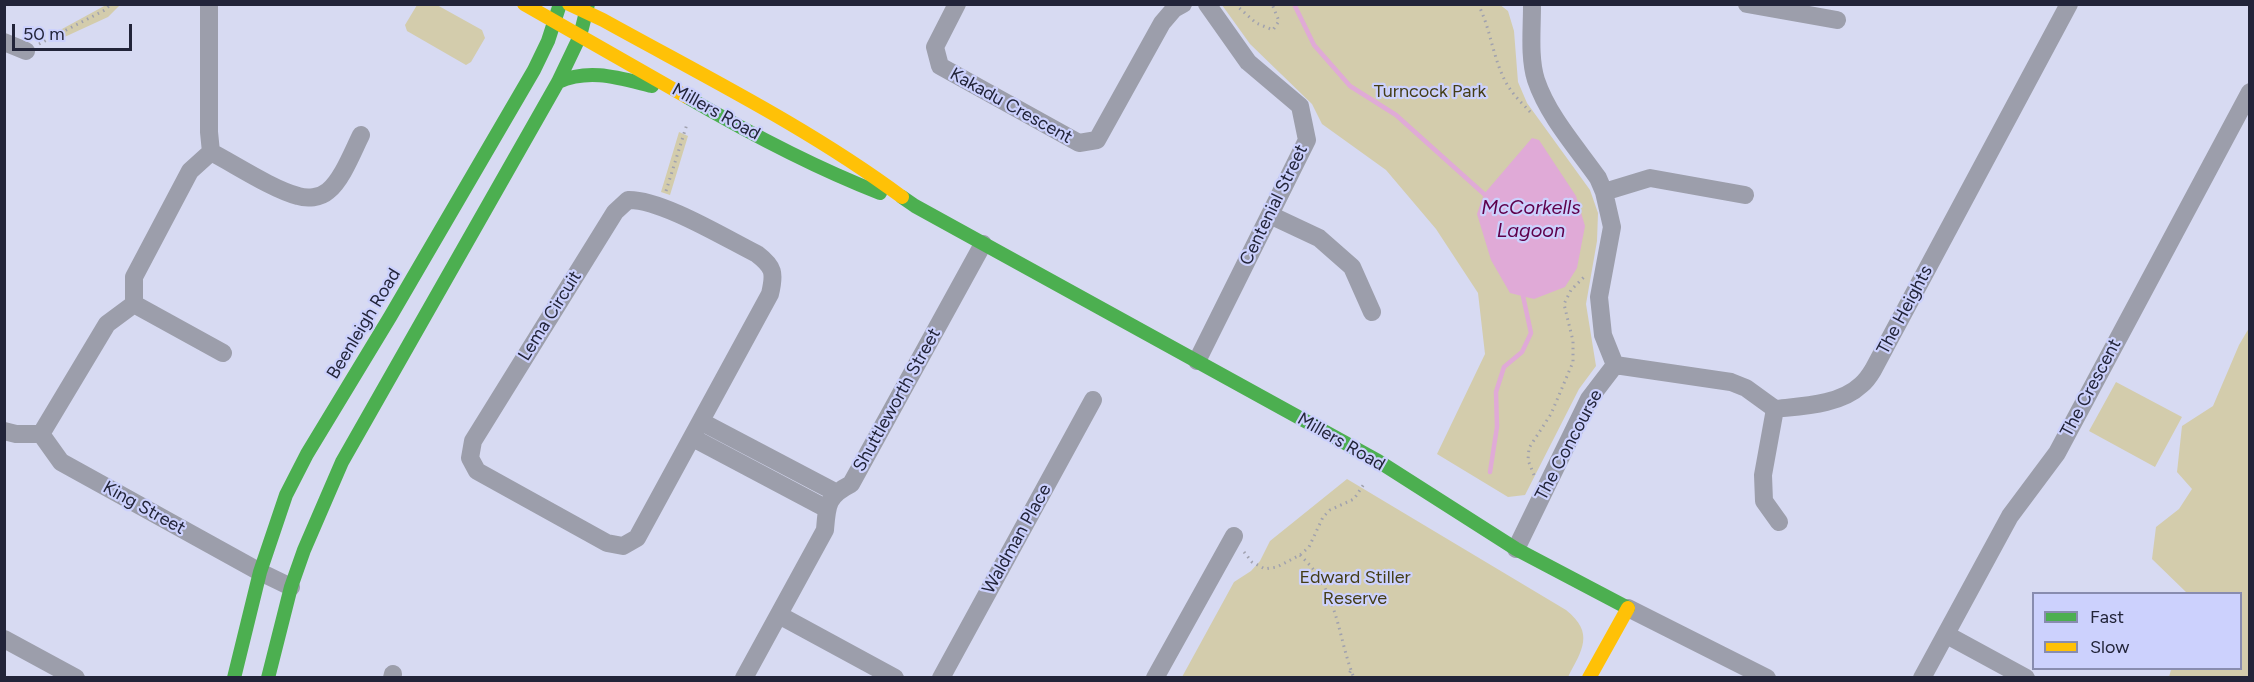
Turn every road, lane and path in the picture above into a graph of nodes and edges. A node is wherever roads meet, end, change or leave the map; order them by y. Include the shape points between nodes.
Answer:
1 (111, 4) edge
2 (209, 4) edge
3 (524, 4) edge
4 (561, 4) edge
5 (569, 4) edge
6 (957, 4) edge
7 (1183, 4) edge
8 (1207, 4) edge
9 (1235, 4) edge
10 (1272, 4) edge
11 (1478, 4) edge
12 (1747, 4) edge
13 (2069, 4) edge
14 (1534, 5) edge
15 (587, 8) edge
16 (1837, 20) dead end
17 (554, 22) junction
18 (580, 36) junction
19 (4, 42) edge
20 (26, 51) joint
21 (558, 82) junction
22 (676, 91) junction
23 (2250, 92) edge
24 (1538, 123) dead end
25 (687, 124) dead end
26 (361, 135) dead end
27 (211, 152) junction
28 (1604, 192) junction
29 (1745, 195) dead end
30 (915, 206) junction
31 (662, 207) junction
32 (1270, 215) junction
33 (983, 244) junction
34 (1588, 266) dead end
35 (134, 304) junction
36 (1372, 312) dead end
37 (224, 353) dead end
38 (1197, 362) junction
39 (1615, 365) junction
40 (1093, 400) dead end
41 (1775, 409) junction
42 (702, 422) junction
43 (4, 431) edge
44 (41, 434) junction
45 (693, 438) junction
46 (1535, 478) dead end
47 (1364, 484) dead end
48 (835, 492) junction
49 (826, 509) junction
50 (1779, 522) dead end
51 (1234, 536) joint
52 (1516, 549) junction
53 (1300, 555) junction
54 (260, 572) junction
55 (291, 587) junction
56 (1628, 608) junction
57 (779, 615) junction
58 (1947, 635) junction
59 (4, 639) edge
60 (1351, 670) junction
61 (76, 678) edge
62 (234, 678) edge
63 (268, 678) edge
64 (744, 678) edge
65 (895, 678) edge
66 (941, 678) edge
67 (1155, 678) edge
68 (1347, 678) edge
69 (1354, 678) edge
70 (1589, 678) edge
71 (1767, 678) edge
72 (1922, 678) edge
73 (2026, 678) edge

1 - 20 path
2 - 27 street
3 - 17 street, Millers Road
4 - 17 street, Beenleigh Road
5 - 15 street, Millers Road
6 - 7 street, Kakadu Crescent via 935,46 940,66 1079,143 1097,140 1162,23
8 - 32 street, Centenial Street via 1248,62 1299,106 1307,140
9 - 10 path via 1256,23 1273,30 1279,21
11 - 24 path via 1510,90
12 - 16 street
13 - 41 street, The Heights via 1873,370 1862,385 1847,394 1811,405
14 - 28 street via 1532,53 1536,78 1546,103
15 - 18 street
15 - 30 street, Millers Road via 803,131
17 - 18 street, Millers Road
17 - 54 street, Beenleigh Road via 534,70 307,454 286,495
18 - 21 street
18 - 22 street, Millers Road
19 - 20 street
21 - 22 street via 574,74 593,73
21 - 55 street via 342,462
22 - 30 street, Millers Road via 741,128 852,182
23 - 58 street, The Crescent via 2057,453 2010,516
25 - 31 path
26 - 27 street via 328,192 309,198 286,192
27 - 35 street via 190,171 134,277
28 - 29 street via 1650,178
28 - 39 street via 1612,227 1599,297 1603,335
30 - 33 street, Millers Road
31 - 42 street, Lema Circuit via 757,254 771,265 774,279 770,294
31 - 45 street, Lema Circuit via 628,200 615,212 473,441 470,458 477,471 607,543 623,546 637,538
32 - 36 street via 1319,238 1352,267
32 - 38 street, Centenial Street
33 - 38 street, Millers Road
33 - 48 street, Shuttleworth Street via 851,483
34 - 46 path via 1586,275 1564,304 1573,341 1573,362 1551,414 1529,448 1528,460
35 - 37 street
35 - 44 street via 107,324
38 - 52 street, Millers Road via 1378,461
39 - 41 street via 1731,382
39 - 52 street, The Concourse via 1589,399
40 - 66 street, Waldman Place
41 - 50 street via 1763,475 1764,501
42 - 45 street, Lema Circuit
42 - 48 street
43 - 44 street
44 - 54 street, King Street via 61,462
45 - 49 street
47 - 53 path via 1354,499 1323,517 1309,547
48 - 49 street, Shuttleworth Street
49 - 57 street, Shuttleworth Street via 825,530
51 - 53 path via 1258,567 1277,567
51 - 67 street
52 - 56 street, Millers Road
53 - 60 path via 1321,581 1336,615
54 - 55 street, King Street
54 - 62 street, Beenleigh Road
55 - 63 street
56 - 70 street
56 - 71 street, Millers Road
57 - 64 street, Shuttleworth Street
57 - 65 street
58 - 72 street, The Crescent
58 - 73 street
59 - 61 street
60 - 68 path
60 - 69 path

